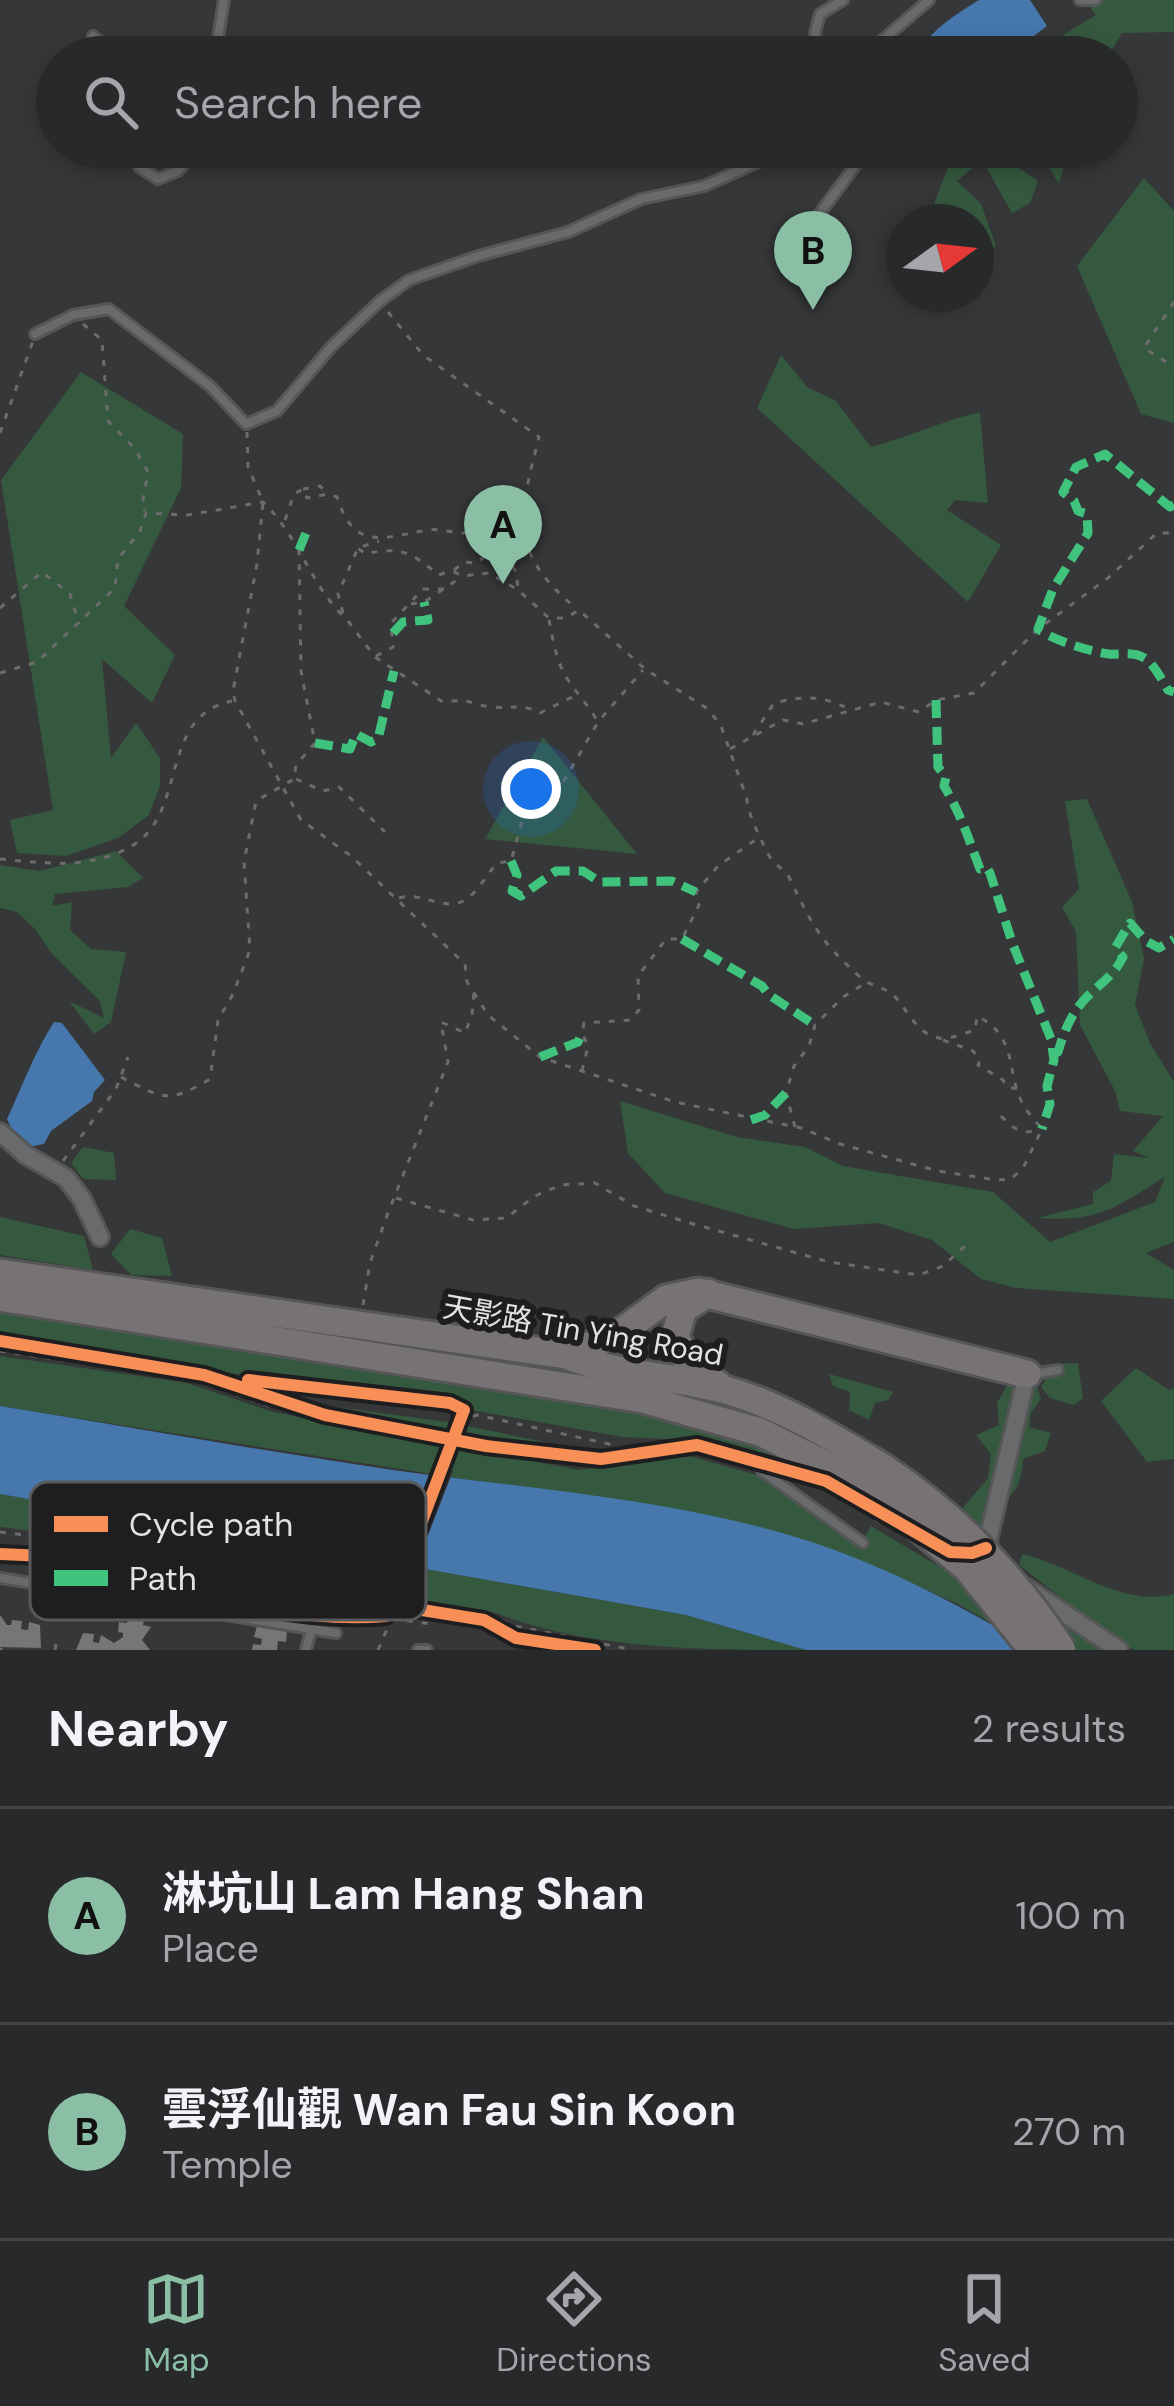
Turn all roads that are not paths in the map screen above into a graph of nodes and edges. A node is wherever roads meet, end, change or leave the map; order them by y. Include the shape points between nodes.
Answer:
1 (224, 0) edge
2 (843, 0) edge
3 (929, 0) edge
4 (1079, 0) edge
5 (1096, 0) edge
6 (218, 36) edge
7 (815, 36) edge
8 (887, 36) edge
9 (141, 168) edge
10 (180, 168) edge
11 (745, 168) edge
12 (853, 168) edge
13 (820, 213) dead end
14 (35, 334) road end
15 (0, 1132) edge
16 (100, 1237) dead end
17 (0, 1273) edge
18 (708, 1293) junction
19 (0, 1298) edge
20 (566, 1355) junction
21 (1058, 1370) dead end
22 (1027, 1374) junction
23 (723, 1390) junction
24 (762, 1471) road end
25 (876, 1477) junction
26 (862, 1543) dead end
27 (0, 1578) edge
28 (30, 1583) edge
29 (250, 1620) edge
30 (310, 1630) junction
31 (336, 1633) dead end
32 (306, 1650) edge
33 (1033, 1650) edge
34 (1062, 1650) edge
35 (1119, 1650) edge

1 - 6 lane
2 - 7 lane via 820,14
3 - 8 lane
4 - 5 lane
9 - 10 lane via 158,179
11 - 14 lane via 409,280 332,347 277,411 246,424 109,308
12 - 13 lane
15 - 16 street via 75,1188
17 - 20 main road, 天影路 Tin Ying Road
18 - 20 main road via 674,1295 620,1333
18 - 22 main road
18 - 23 main road via 683,1309 675,1336 685,1358
19 - 25 main road, 天影路 Tin Ying Road via 644,1399
20 - 23 main road, 天影路 Tin Ying Road
21 - 22 lane
22 - 35 street via 986,1548 1000,1569
23 - 25 main road, 天影路 Tin Ying Road via 802,1421
24 - 26 lane
25 - 33 main road, 天影路 Tin Ying Road, bridge via 967,1568
25 - 34 main road, 天影路 Tin Ying Road, bridge via 936,1507 988,1555
27 - 28 lane
29 - 30 lane
30 - 31 lane
30 - 32 lane

